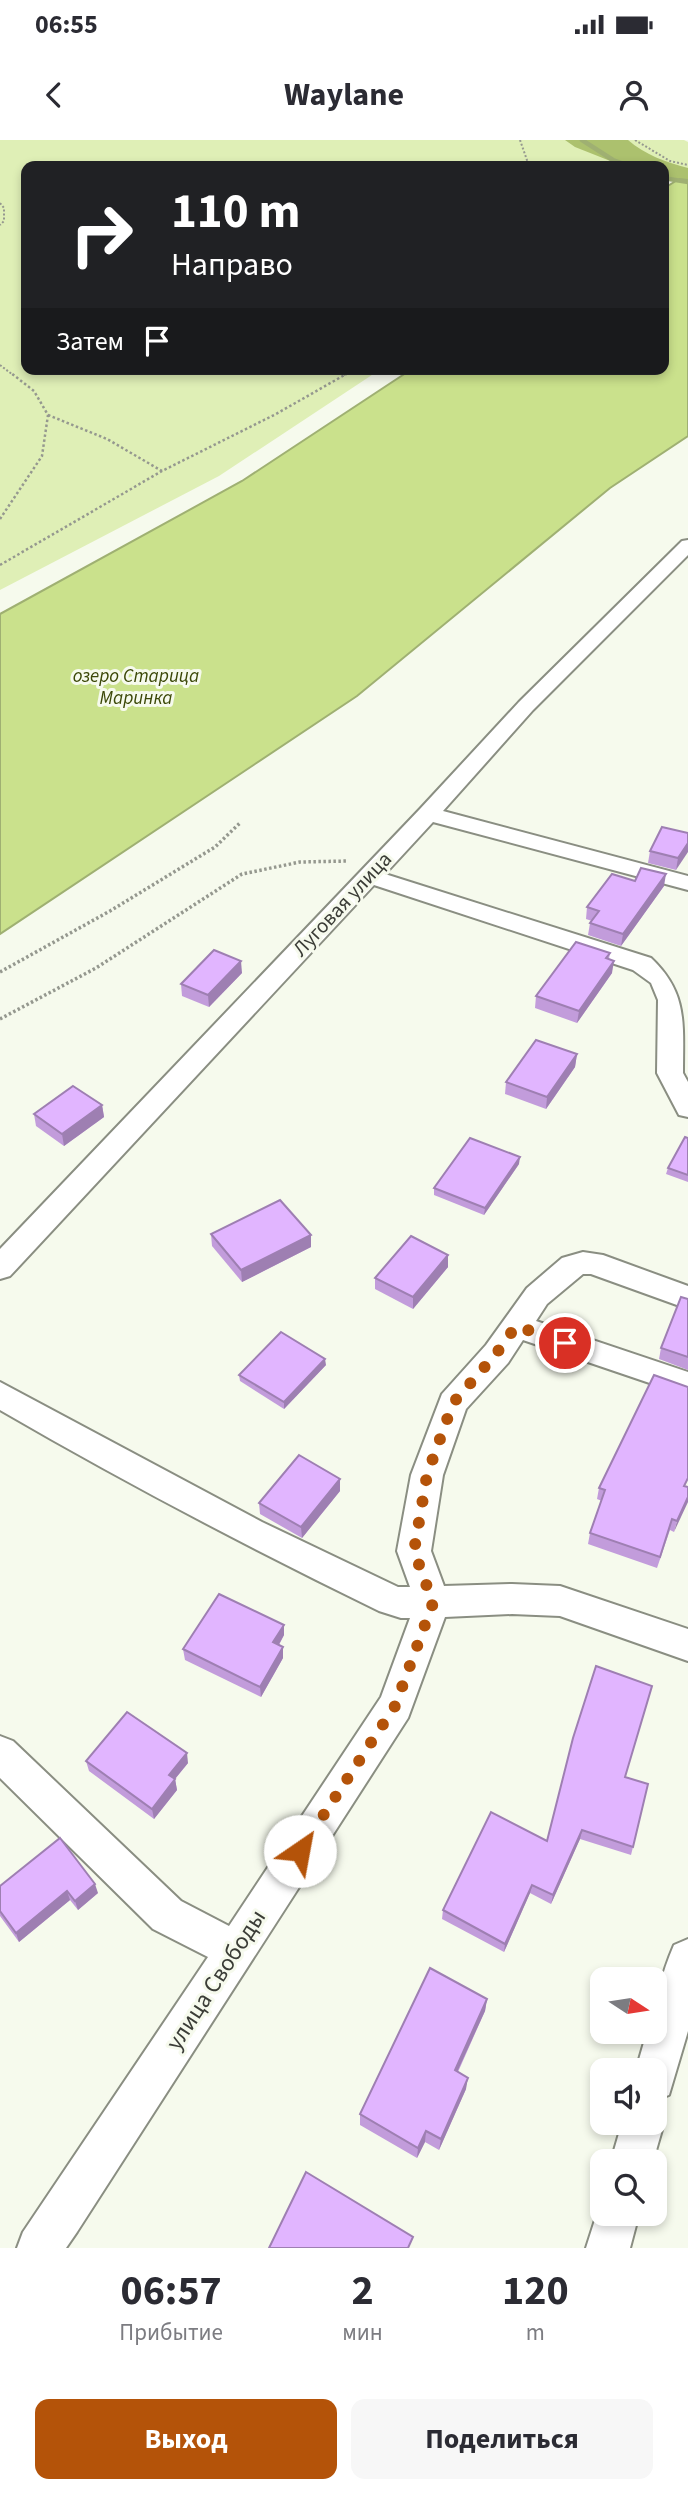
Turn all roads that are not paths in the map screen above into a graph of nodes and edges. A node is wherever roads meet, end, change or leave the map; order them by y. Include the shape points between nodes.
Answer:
1 (688, 545) edge
2 (428, 814) junction
3 (374, 869) junction
4 (688, 883) edge
5 (688, 1108) edge
6 (0, 1268) edge
7 (688, 1298) edge
8 (516, 1326) junction
9 (688, 1384) edge
10 (0, 1395) edge
11 (433, 1603) junction
12 (688, 1645) edge
13 (0, 1753) edge
14 (236, 1950) junction
15 (688, 1959) edge
16 (660, 2058) edge
17 (614, 2226) edge
18 (39, 2248) edge
19 (608, 2248) edge

1 - 2 street, Луговая улица via 526,706
2 - 3 street, Луговая улица
2 - 4 street
3 - 5 street via 642,964 661,979 671,1000 670,1073
3 - 6 street, Луговая улица
7 - 8 street via 583,1263 572,1266 537,1296
8 - 9 street
8 - 11 street via 453,1403 427,1475 414,1551
10 - 11 street via 141,1475 377,1594 401,1603
11 - 12 street via 560,1601
11 - 14 street, улица Свободы via 395,1706
13 - 14 street via 167,1915
14 - 18 street, улица Свободы
15 - 16 street
17 - 19 street

